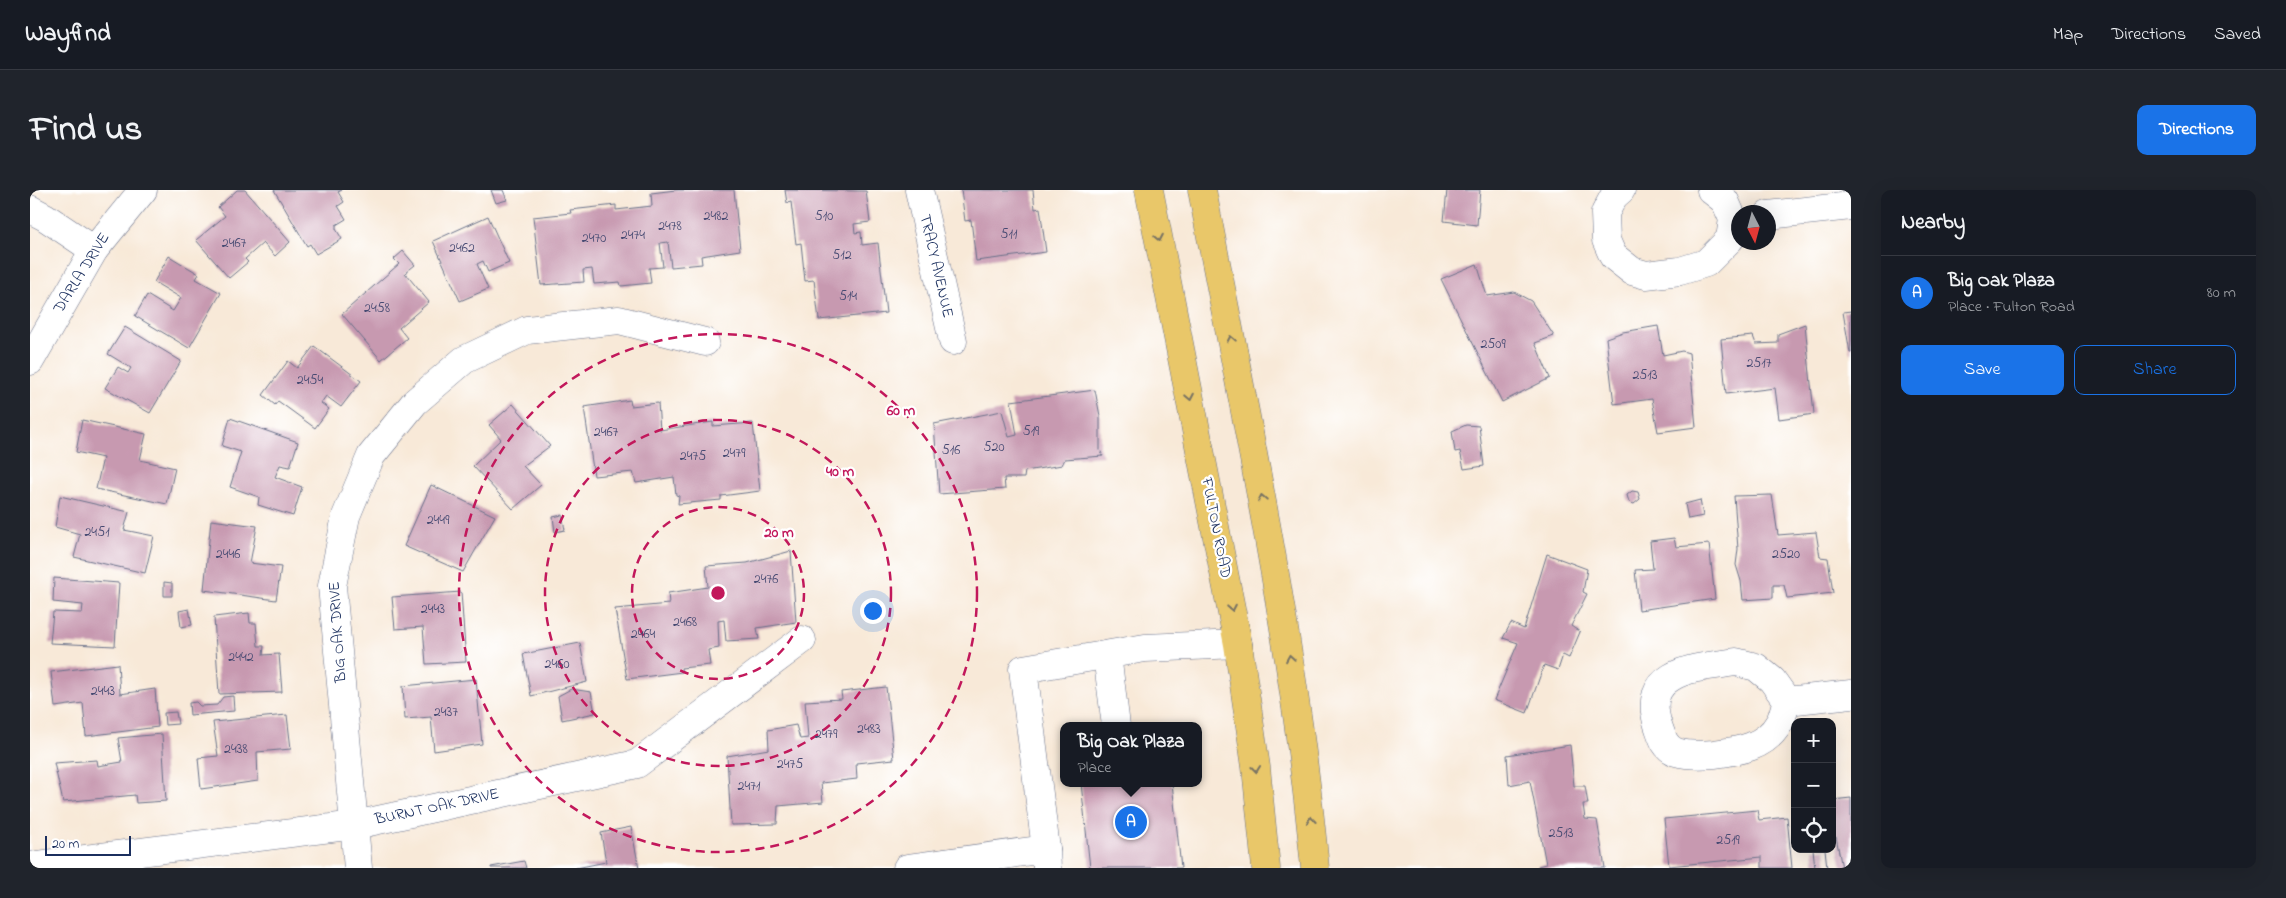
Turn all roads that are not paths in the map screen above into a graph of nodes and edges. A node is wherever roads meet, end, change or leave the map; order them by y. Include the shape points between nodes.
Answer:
1 (143, 190) edge
2 (919, 190) edge
3 (1149, 190) edge
4 (1202, 190) edge
5 (1622, 190) edge
6 (1711, 190) edge
7 (1851, 206) edge
8 (30, 209) edge
9 (1731, 210) edge
10 (1776, 214) edge
11 (1731, 236) edge
12 (94, 250) junction
13 (953, 341) dead end
14 (705, 342) dead end
15 (30, 362) edge
16 (802, 640) dead end
17 (1238, 644) junction
18 (1107, 655) junction
19 (1851, 694) edge
20 (1786, 701) junction
21 (1115, 722) edge
22 (355, 825) junction
23 (1046, 858) edge
24 (30, 866) edge
25 (358, 868) edge
26 (907, 868) edge
27 (1266, 868) edge
28 (1316, 868) edge

1 - 12 street, DARLA DRIVE
2 - 13 street, TRACY AVENUE
3 -> 17 main road, FULTON ROAD
28 -> 4 main road via 1286,635
5 - 11 street via 1614,196 1605,213 1606,240 1612,256 1632,271 1646,275 1680,271 1706,263
6 - 9 street
7 - 10 street
8 - 12 street
12 - 15 street, DARLA DRIVE
14 - 22 street, BIG OAK DRIVE via 619,320 527,330 464,360 415,402 371,456 346,516 332,586
16 - 22 street, BURNT OAK DRIVE via 636,764
17 - 18 street via 1145,648
17 -> 27 main road, FULTON ROAD via 1256,767
18 - 21 street
18 - 23 street via 1023,669
19 - 20 street
20 - 20 street via 1772,680 1756,666 1736,662 1688,669 1665,680 1656,695 1656,717 1664,744 1676,752 1732,752 1754,746 1764,738 1779,723
22 - 24 street, BURNT OAK DRIVE
22 - 25 street, BIG OAK DRIVE
23 - 26 street

